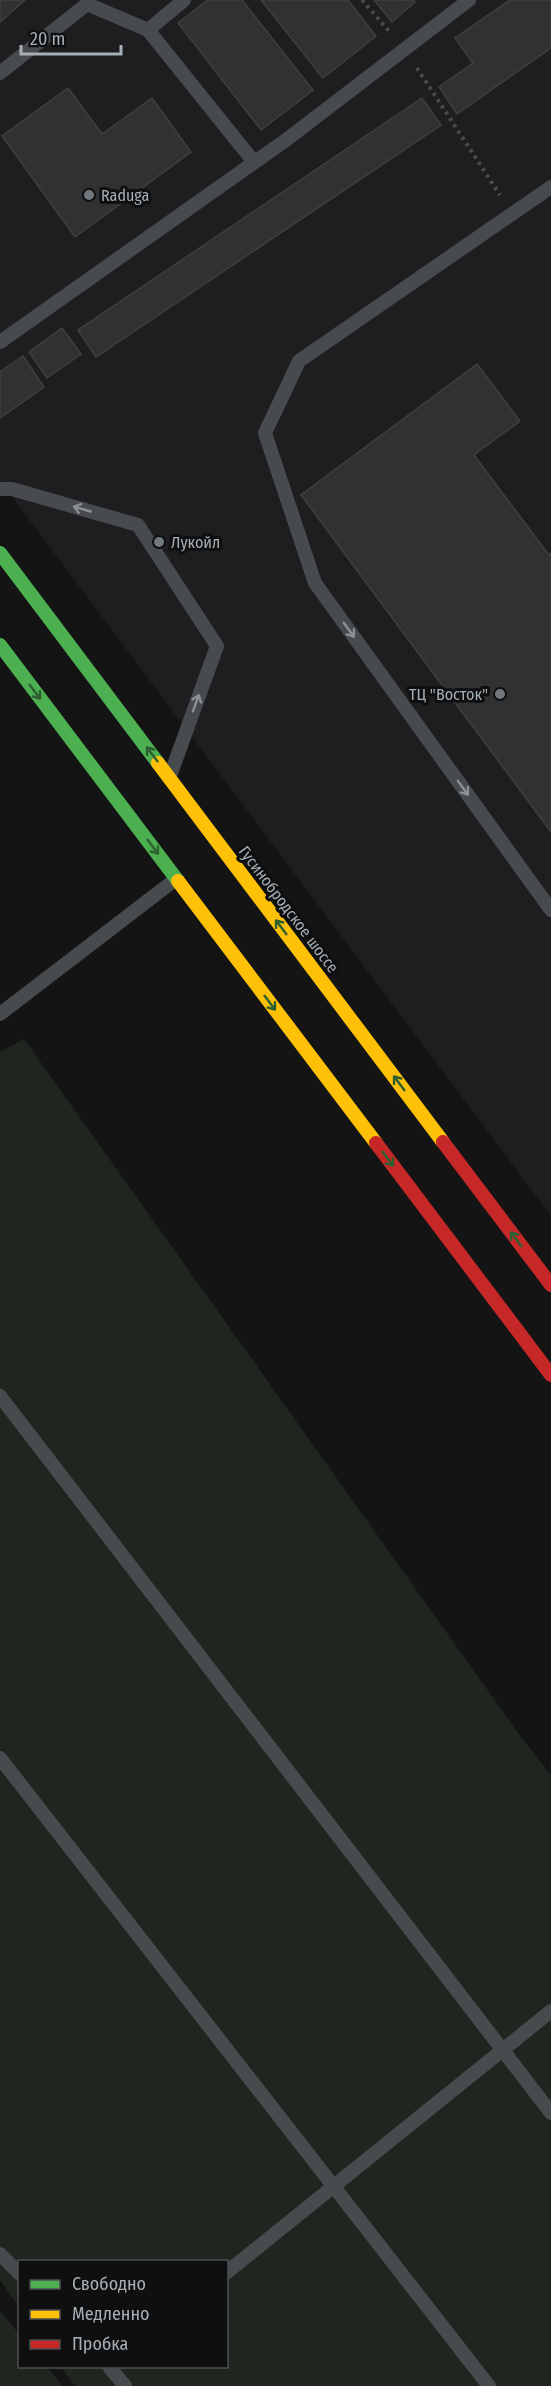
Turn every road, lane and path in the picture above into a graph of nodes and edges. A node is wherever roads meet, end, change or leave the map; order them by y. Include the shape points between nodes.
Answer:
1 (184, 0) edge
2 (362, 0) edge
3 (469, 0) edge
4 (148, 30) junction
5 (404, 50) junction
6 (0, 73) edge
7 (254, 162) junction
8 (551, 187) edge
9 (513, 213) junction
10 (0, 342) edge
11 (0, 489) edge
12 (0, 553) edge
13 (0, 645) edge
14 (169, 778) junction
15 (176, 879) junction
16 (551, 910) edge
17 (0, 1014) edge
18 (551, 1285) edge
19 (551, 1375) edge
20 (0, 1396) edge
21 (0, 1758) edge
22 (551, 2011) edge
23 (503, 2050) junction
24 (551, 2113) edge
25 (335, 2186) junction
26 (0, 2254) edge
27 (228, 2271) edge
28 (18, 2272) edge
29 (111, 2368) edge
30 (125, 2386) edge
31 (489, 2386) edge

1 - 4 lane
2 - 5 path
3 - 5 lane
4 - 6 lane via 87,4
4 - 7 lane
5 - 7 lane
5 - 9 path
7 - 10 lane
8 - 9 lane
9 -> 16 lane via 299,361 265,434 315,583
14 -> 11 lane via 217,646 138,525 12,489
14 -> 12 main road, Гусинобродское шоссе
13 -> 15 main road
18 -> 14 main road, Гусинобродское шоссе
15 - 17 lane
15 -> 19 main road
20 - 23 lane
21 - 25 lane
22 - 23 lane
23 - 24 lane
23 - 25 lane
25 - 27 lane
25 - 31 lane
26 - 28 lane
29 - 30 lane

